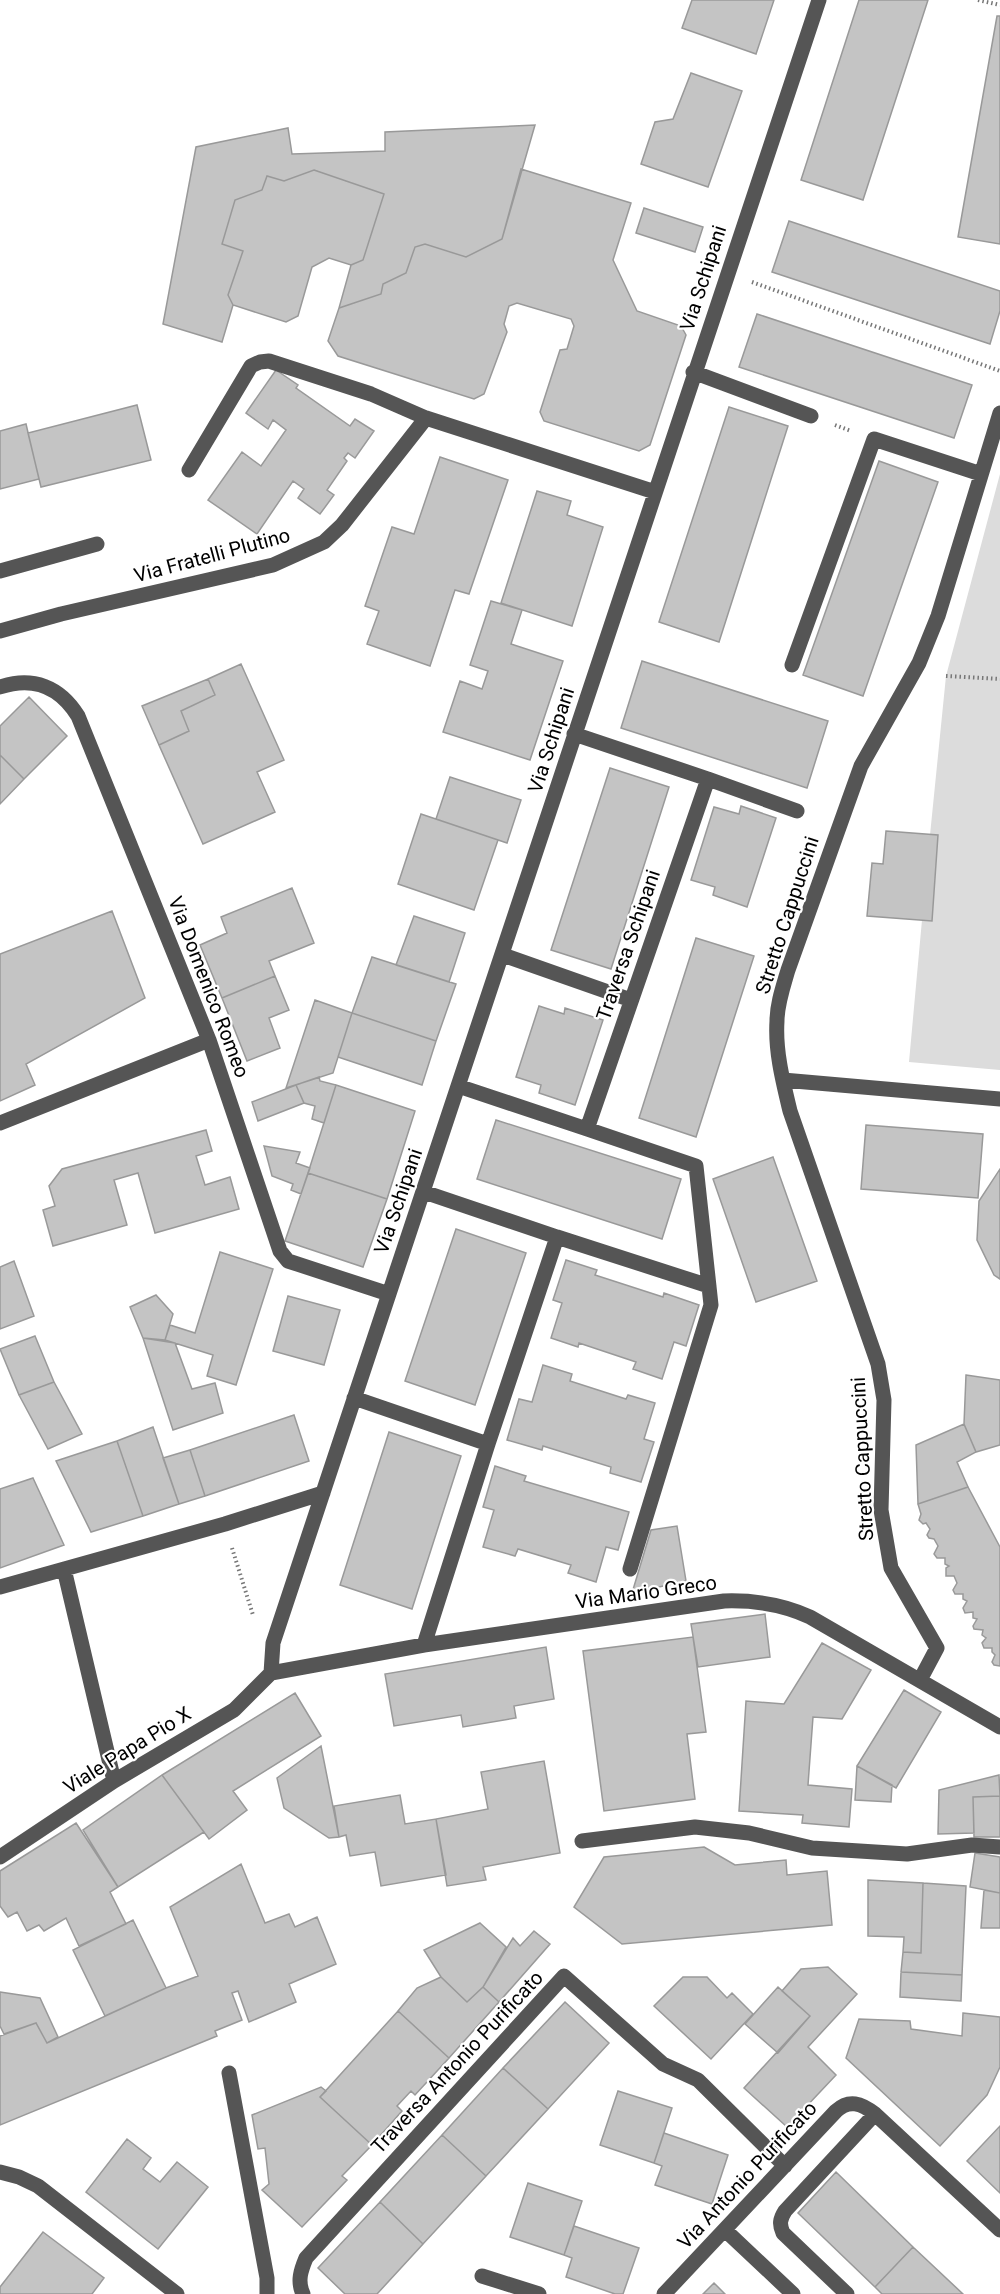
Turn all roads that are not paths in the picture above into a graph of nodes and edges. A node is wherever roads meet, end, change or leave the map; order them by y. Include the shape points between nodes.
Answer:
1 (819, 0) edge
2 (693, 372) junction
3 (1000, 414) edge
4 (811, 416) road end
5 (426, 418) junction
6 (189, 470) dead end
7 (981, 474) junction
8 (655, 492) junction
9 (97, 544) dead end
10 (0, 571) edge
11 (0, 632) edge
12 (792, 665) dead end
13 (0, 687) edge
14 (574, 734) junction
15 (708, 779) junction
16 (797, 811) dead end
17 (503, 955) junction
18 (631, 1000) junction
19 (209, 1040) junction
20 (783, 1080) junction
21 (458, 1086) junction
22 (1000, 1099) edge
23 (0, 1123) edge
24 (587, 1129) junction
25 (424, 1192) junction
26 (557, 1237) junction
27 (709, 1286) junction
28 (389, 1294) junction
29 (354, 1398) junction
30 (488, 1444) junction
31 (323, 1493) junction
32 (64, 1569) junction
33 (630, 1569) dead end
34 (0, 1587) edge
35 (424, 1645) junction
36 (271, 1673) junction
37 (920, 1680) junction
38 (1000, 1726) edge
39 (114, 1781) junction
40 (582, 1840) dead end
41 (1000, 1847) edge
42 (0, 1857) edge
43 (229, 2073) dead end
44 (875, 2114) junction
45 (784, 2166) junction
46 (0, 2172) edge
47 (724, 2230) junction
48 (1000, 2230) edge
49 (482, 2276) dead end
50 (177, 2294) edge
51 (267, 2294) edge
52 (303, 2294) edge
53 (539, 2294) edge
54 (664, 2294) edge
55 (793, 2294) edge
56 (847, 2294) edge

1 - 2 street, Via Schipani
2 - 4 street
2 - 8 street, Via Schipani
3 - 7 street, Stretto Cappuccini
5 - 6 street via 371,394 268,361 260,362 251,366
5 - 8 street
5 - 11 street, Via Fratelli Plutino via 342,525 324,542 273,565
7 - 12 street via 874,440
7 - 20 street, Stretto Cappuccini via 938,616 919,663 861,766 788,970 777,1022
8 - 14 street, Via Schipani
9 - 10 street
13 - 19 street, Via Domenico Romeo via 27,682 43,686 58,692 78,716
14 - 15 street
14 - 17 street, Via Schipani
15 - 16 street
15 - 18 street, Traversa Schipani
17 - 18 street
17 - 21 street, Via Schipani
18 - 24 street, Traversa Schipani
19 - 23 street
19 - 28 street, Via Domenico Romeo via 280,1251 288,1261
20 - 22 street
20 - 37 street, Stretto Cappuccini via 790,1111 878,1364 884,1400 881,1510 891,1568 937,1648
21 - 24 street
21 - 25 street, Via Schipani
24 - 27 street via 696,1166
25 - 26 street
25 - 28 street, Via Schipani
26 - 27 street
26 - 30 street
27 - 33 street via 711,1305
28 - 29 street, Via Schipani
29 - 30 street
29 - 31 street, Via Schipani
30 - 35 street
31 - 32 street
31 - 36 street, Via Schipani via 273,1643
32 - 34 street
32 - 39 street
35 - 36 street, Via Mario Greco
35 - 37 street, Via Mario Greco via 744,1600 768,1603 810,1617
36 - 39 street, Viale Papa Pio X via 234,1710
37 - 38 street, Via Mario Greco
39 - 42 street, Viale Papa Pio X
40 - 41 street via 695,1827 749,1833 812,1848 907,1854 972,1845
43 - 51 street
44 - 45 street, Via Antonio Purificato via 858,2103 842,2105
44 - 48 street, Via Antonio Purificato
44 - 56 street via 781,2218 783,2233
45 - 47 street, Via Antonio Purificato
45 - 52 street, Traversa Antonio Purificato via 698,2080 663,2064 564,1976 306,2258 301,2269
46 - 50 street via 38,2186
47 - 54 street, Via Antonio Purificato
47 - 55 street
49 - 53 street

